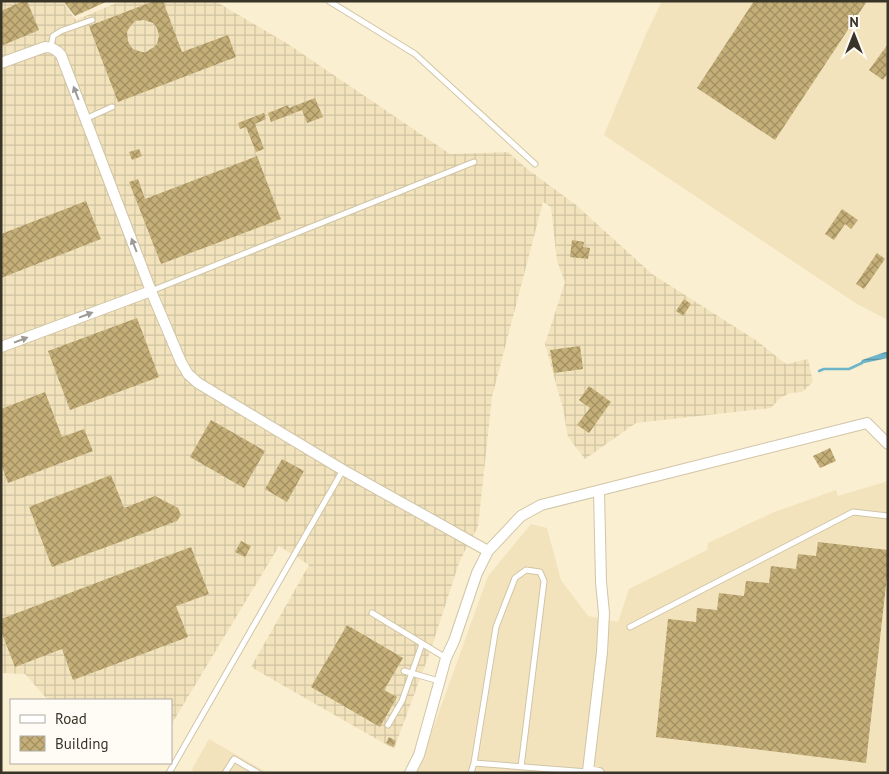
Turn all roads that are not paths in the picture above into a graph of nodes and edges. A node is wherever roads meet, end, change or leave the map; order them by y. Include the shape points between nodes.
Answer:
1 (329, 1) edge
2 (92, 20) dead end
3 (51, 47) junction
4 (1, 63) edge
5 (112, 107) dead end
6 (85, 119) junction
7 (474, 162) dead end
8 (535, 164) dead end
9 (151, 290) junction
10 (1, 347) edge
11 (888, 444) edge
12 (343, 470) junction
13 (599, 491) junction
14 (888, 516) edge
15 (488, 551) junction
16 (372, 613) dead end
17 (630, 627) dead end
18 (422, 644) junction
19 (446, 658) junction
20 (404, 671) dead end
21 (412, 673) junction
22 (440, 682) junction
23 (388, 725) dead end
24 (474, 764) junction
25 (521, 767) junction
26 (540, 770) edge
27 (588, 772) edge
28 (168, 773) edge
29 (226, 773) edge
30 (258, 773) edge
31 (410, 773) edge
32 (471, 773) edge
33 (599, 773) edge

1 - 8 lane via 415,54
2 - 3 lane via 61,31 54,36
3 - 4 street
6 -> 3 street via 61,55
5 - 6 lane
9 -> 6 street
7 - 9 lane
10 -> 9 street
9 - 12 street via 188,374
11 - 13 street via 867,423
12 - 15 street
12 - 28 lane
13 - 15 street via 541,505 521,516
13 - 27 street via 600,582 604,613
14 - 17 lane via 853,512
15 - 19 street
16 - 18 lane
18 - 19 lane
18 - 21 lane
19 - 22 street
20 - 21 lane
21 - 22 lane
21 - 23 lane
22 - 31 street via 419,754
24 - 25 lane
24 - 25 lane via 496,627 515,578 526,570 540,572 544,581
24 - 32 lane
25 - 26 lane
26 - 27 lane
27 - 33 street
29 - 30 lane via 234,759

